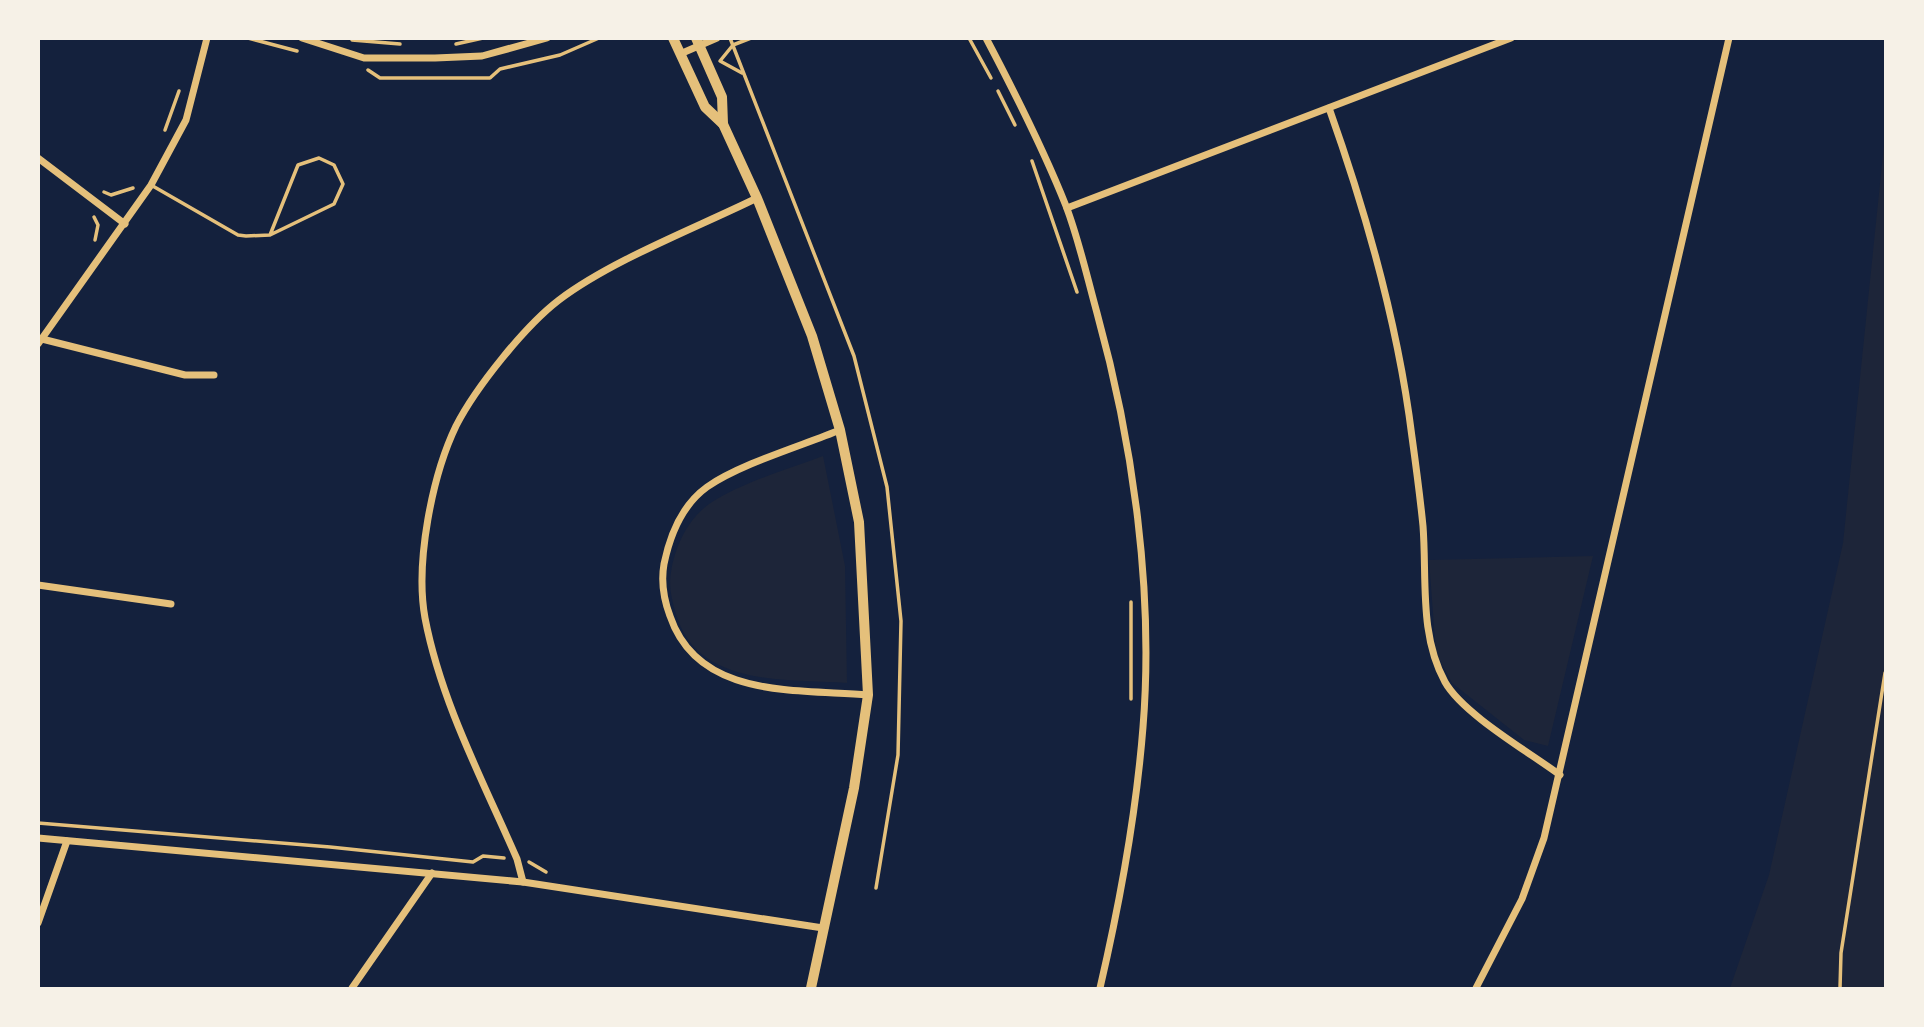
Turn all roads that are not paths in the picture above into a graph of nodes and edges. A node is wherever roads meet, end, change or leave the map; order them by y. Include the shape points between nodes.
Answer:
1 (207, 38) edge
2 (302, 38) edge
3 (547, 38) edge
4 (673, 38) edge
5 (717, 38) edge
6 (986, 38) edge
7 (1511, 38) edge
8 (1728, 38) edge
9 (697, 42) edge
10 (680, 54) junction
11 (1329, 108) junction
12 (723, 124) junction
13 (38, 158) edge
14 (151, 185) junction
15 (757, 198) junction
16 (1067, 208) junction
17 (125, 224) junction
18 (270, 234) junction
19 (40, 341) edge
20 (214, 375) dead end
21 (839, 430) junction
22 (38, 585) edge
23 (171, 604) dead end
24 (868, 695) junction
25 (1560, 775) junction
26 (38, 838) edge
27 (67, 841) junction
28 (432, 873) junction
29 (523, 882) junction
30 (38, 923) edge
31 (824, 928) junction
32 (352, 989) edge
33 (811, 989) edge
34 (1100, 989) edge
35 (1476, 989) edge

1 - 14 street via 186,120
2 - 3 street via 364,58 482,56
4 - 10 street
5 - 9 street
6 - 16 street
7 - 11 street
8 - 25 street
9 - 10 street
9 - 12 street via 722,97
10 - 12 street via 705,107
11 - 16 street
11 - 25 street via 1364,212 1399,357 1421,513 1432,654 1446,684 1468,709
12 - 15 street
13 - 17 street
14 - 17 street
14 - 18 lane via 238,235
15 - 21 street via 812,336
15 - 29 street via 590,279 558,301 515,342 457,426 449,448 423,549 424,615 442,682
16 - 34 street via 1109,356 1131,468 1144,601 1143,725 1131,837
17 - 19 street
18 - 18 lane via 334,204 343,184 334,165 319,158 298,165
19 - 20 street via 185,376
21 - 24 street via 859,522
21 - 24 street via 707,487 686,509 669,538 663,571 665,601 675,631 695,658 720,675 755,686
22 - 23 street
24 - 31 street via 854,788
25 - 35 street via 1522,899
26 - 27 street
27 - 28 street
27 - 30 street
28 - 29 street
28 - 32 street
29 - 31 street
31 - 33 street

